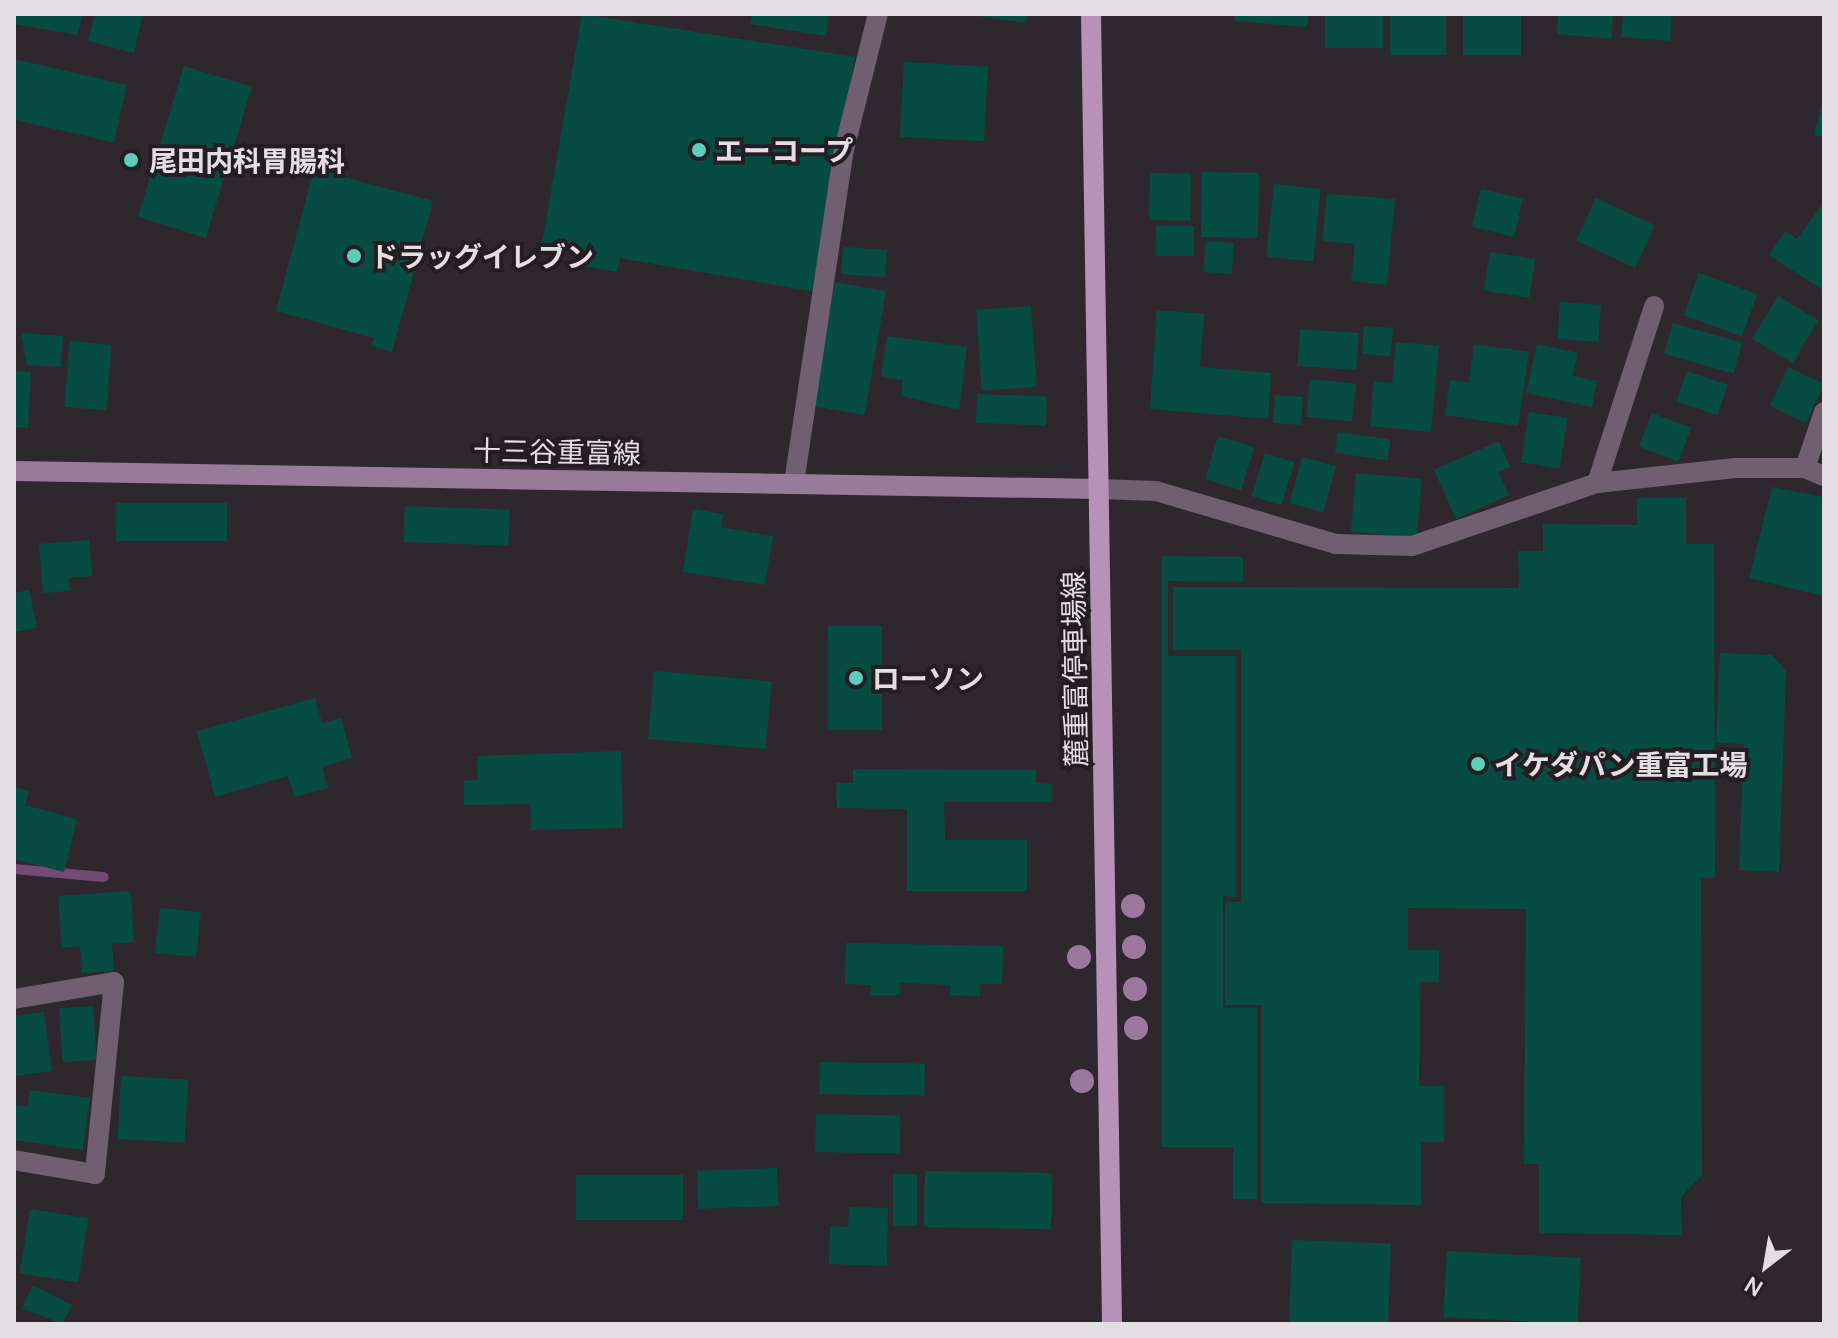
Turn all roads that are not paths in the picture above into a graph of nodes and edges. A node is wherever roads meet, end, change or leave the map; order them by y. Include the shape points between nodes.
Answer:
1 (878, 14) edge
2 (1091, 14) edge
3 (1654, 306) dead end
4 (1824, 412) edge
5 (14, 471) edge
6 (1814, 472) edge
7 (794, 483) junction
8 (1597, 483) junction
9 (1099, 489) junction
10 (14, 999) edge
11 (14, 1160) edge
12 (1112, 1324) edge

1 - 7 street via 843,154
2 - 9 main road, 麓重富停車場線
3 - 8 street
4 - 6 street
5 - 7 main road, 十三谷重富線
6 - 8 street
7 - 9 main road, 十三谷重富線
8 - 9 street via 1412,546 1336,544 1156,491
9 - 12 main road, 麓重富停車場線
10 - 11 street via 114,982 95,1174

